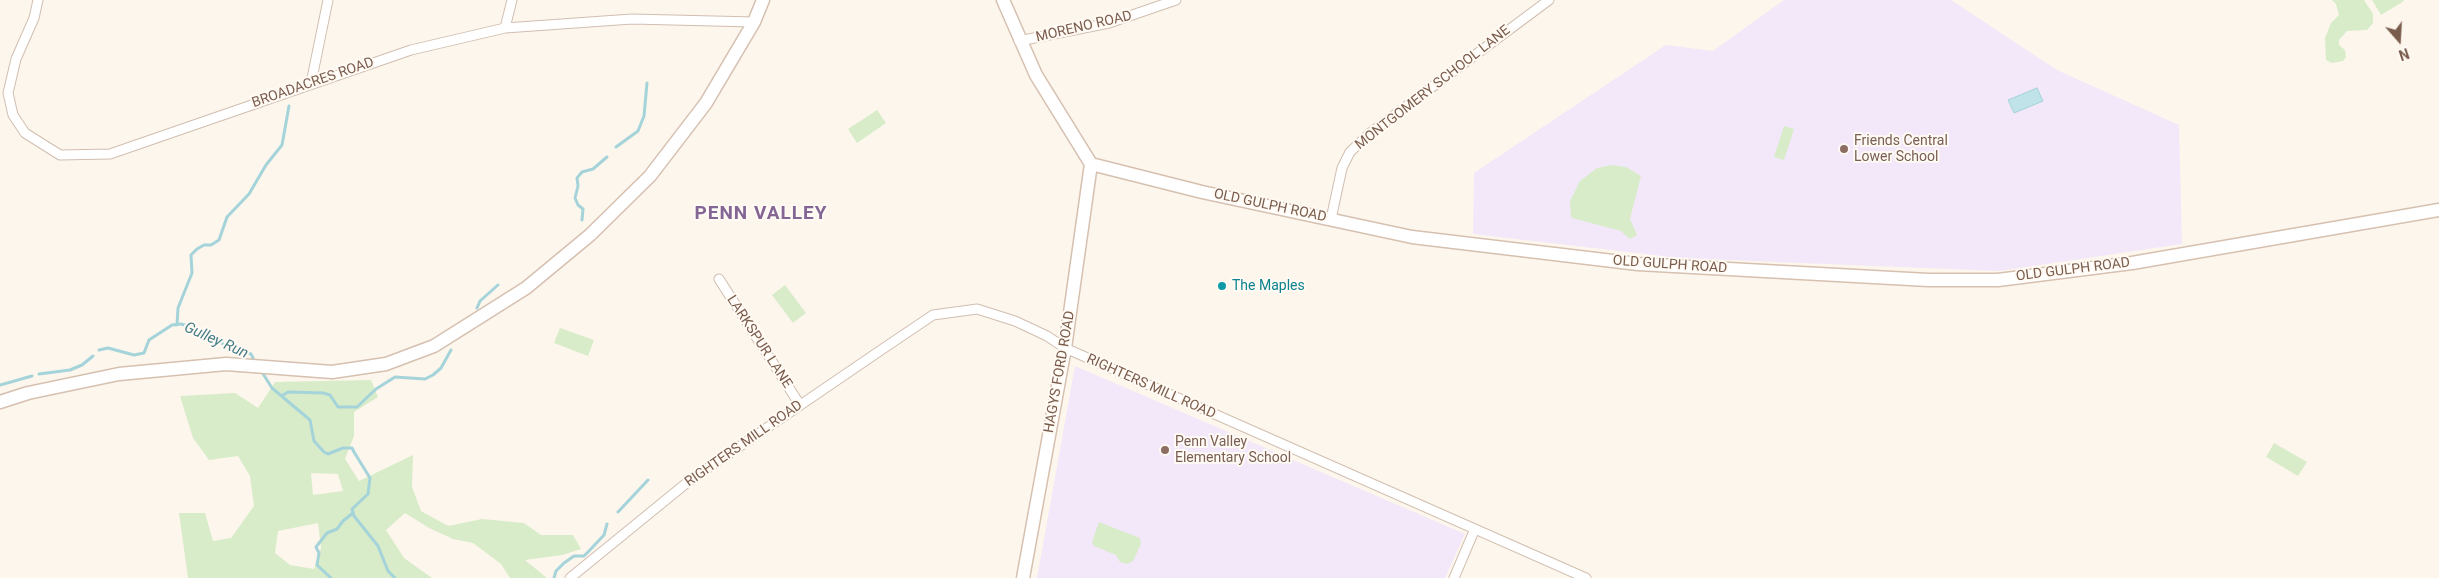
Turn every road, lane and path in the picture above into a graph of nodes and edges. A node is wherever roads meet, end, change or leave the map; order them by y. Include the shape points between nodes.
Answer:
1 (38, 0) edge
2 (328, 0) edge
3 (512, 0) edge
4 (763, 0) edge
5 (1003, 0) edge
6 (1176, 0) edge
7 (1549, 0) edge
8 (754, 22) junction
9 (505, 28) junction
10 (1019, 41) junction
11 (311, 83) junction
12 (1091, 164) junction
13 (2439, 210) edge
14 (1331, 219) junction
15 (719, 279) dead end
16 (1065, 348) junction
17 (0, 402) edge
18 (800, 405) junction
19 (1474, 531) junction
20 (570, 578) edge
21 (1023, 578) edge
22 (1454, 578) edge
23 (1586, 578) edge

1 - 11 street, BROADACRES ROAD via 34,18 16,59 8,93 14,114 25,133 60,155 110,154
2 - 11 street
3 - 9 street
4 - 8 street
5 - 10 street
6 - 10 street, MORENO ROAD via 1109,23
7 - 14 street, MONTGOMERY SCHOOL LANE via 1350,152 1342,168
8 - 9 street, BROADACRES ROAD via 632,19
8 - 17 street via 706,103 650,176 590,235 526,288 434,346 386,364 332,372 226,364 105,376
9 - 11 street, BROADACRES ROAD via 410,50
10 - 12 street via 1036,75
12 - 14 street, OLD GULPH ROAD
12 - 16 street, HAGYS FORD ROAD
13 - 14 street, OLD GULPH ROAD via 2132,263 1998,280 1928,280 1638,264 1412,237
15 - 18 street, LARKSPUR LANE
16 - 18 street, RIGHTERS MILL ROAD via 1047,336 992,312 977,309 933,315
16 - 19 street, RIGHTERS MILL ROAD
16 - 21 street, HAGYS FORD ROAD
18 - 20 street, RIGHTERS MILL ROAD via 689,481
19 - 22 street
19 - 23 street, RIGHTERS MILL ROAD

